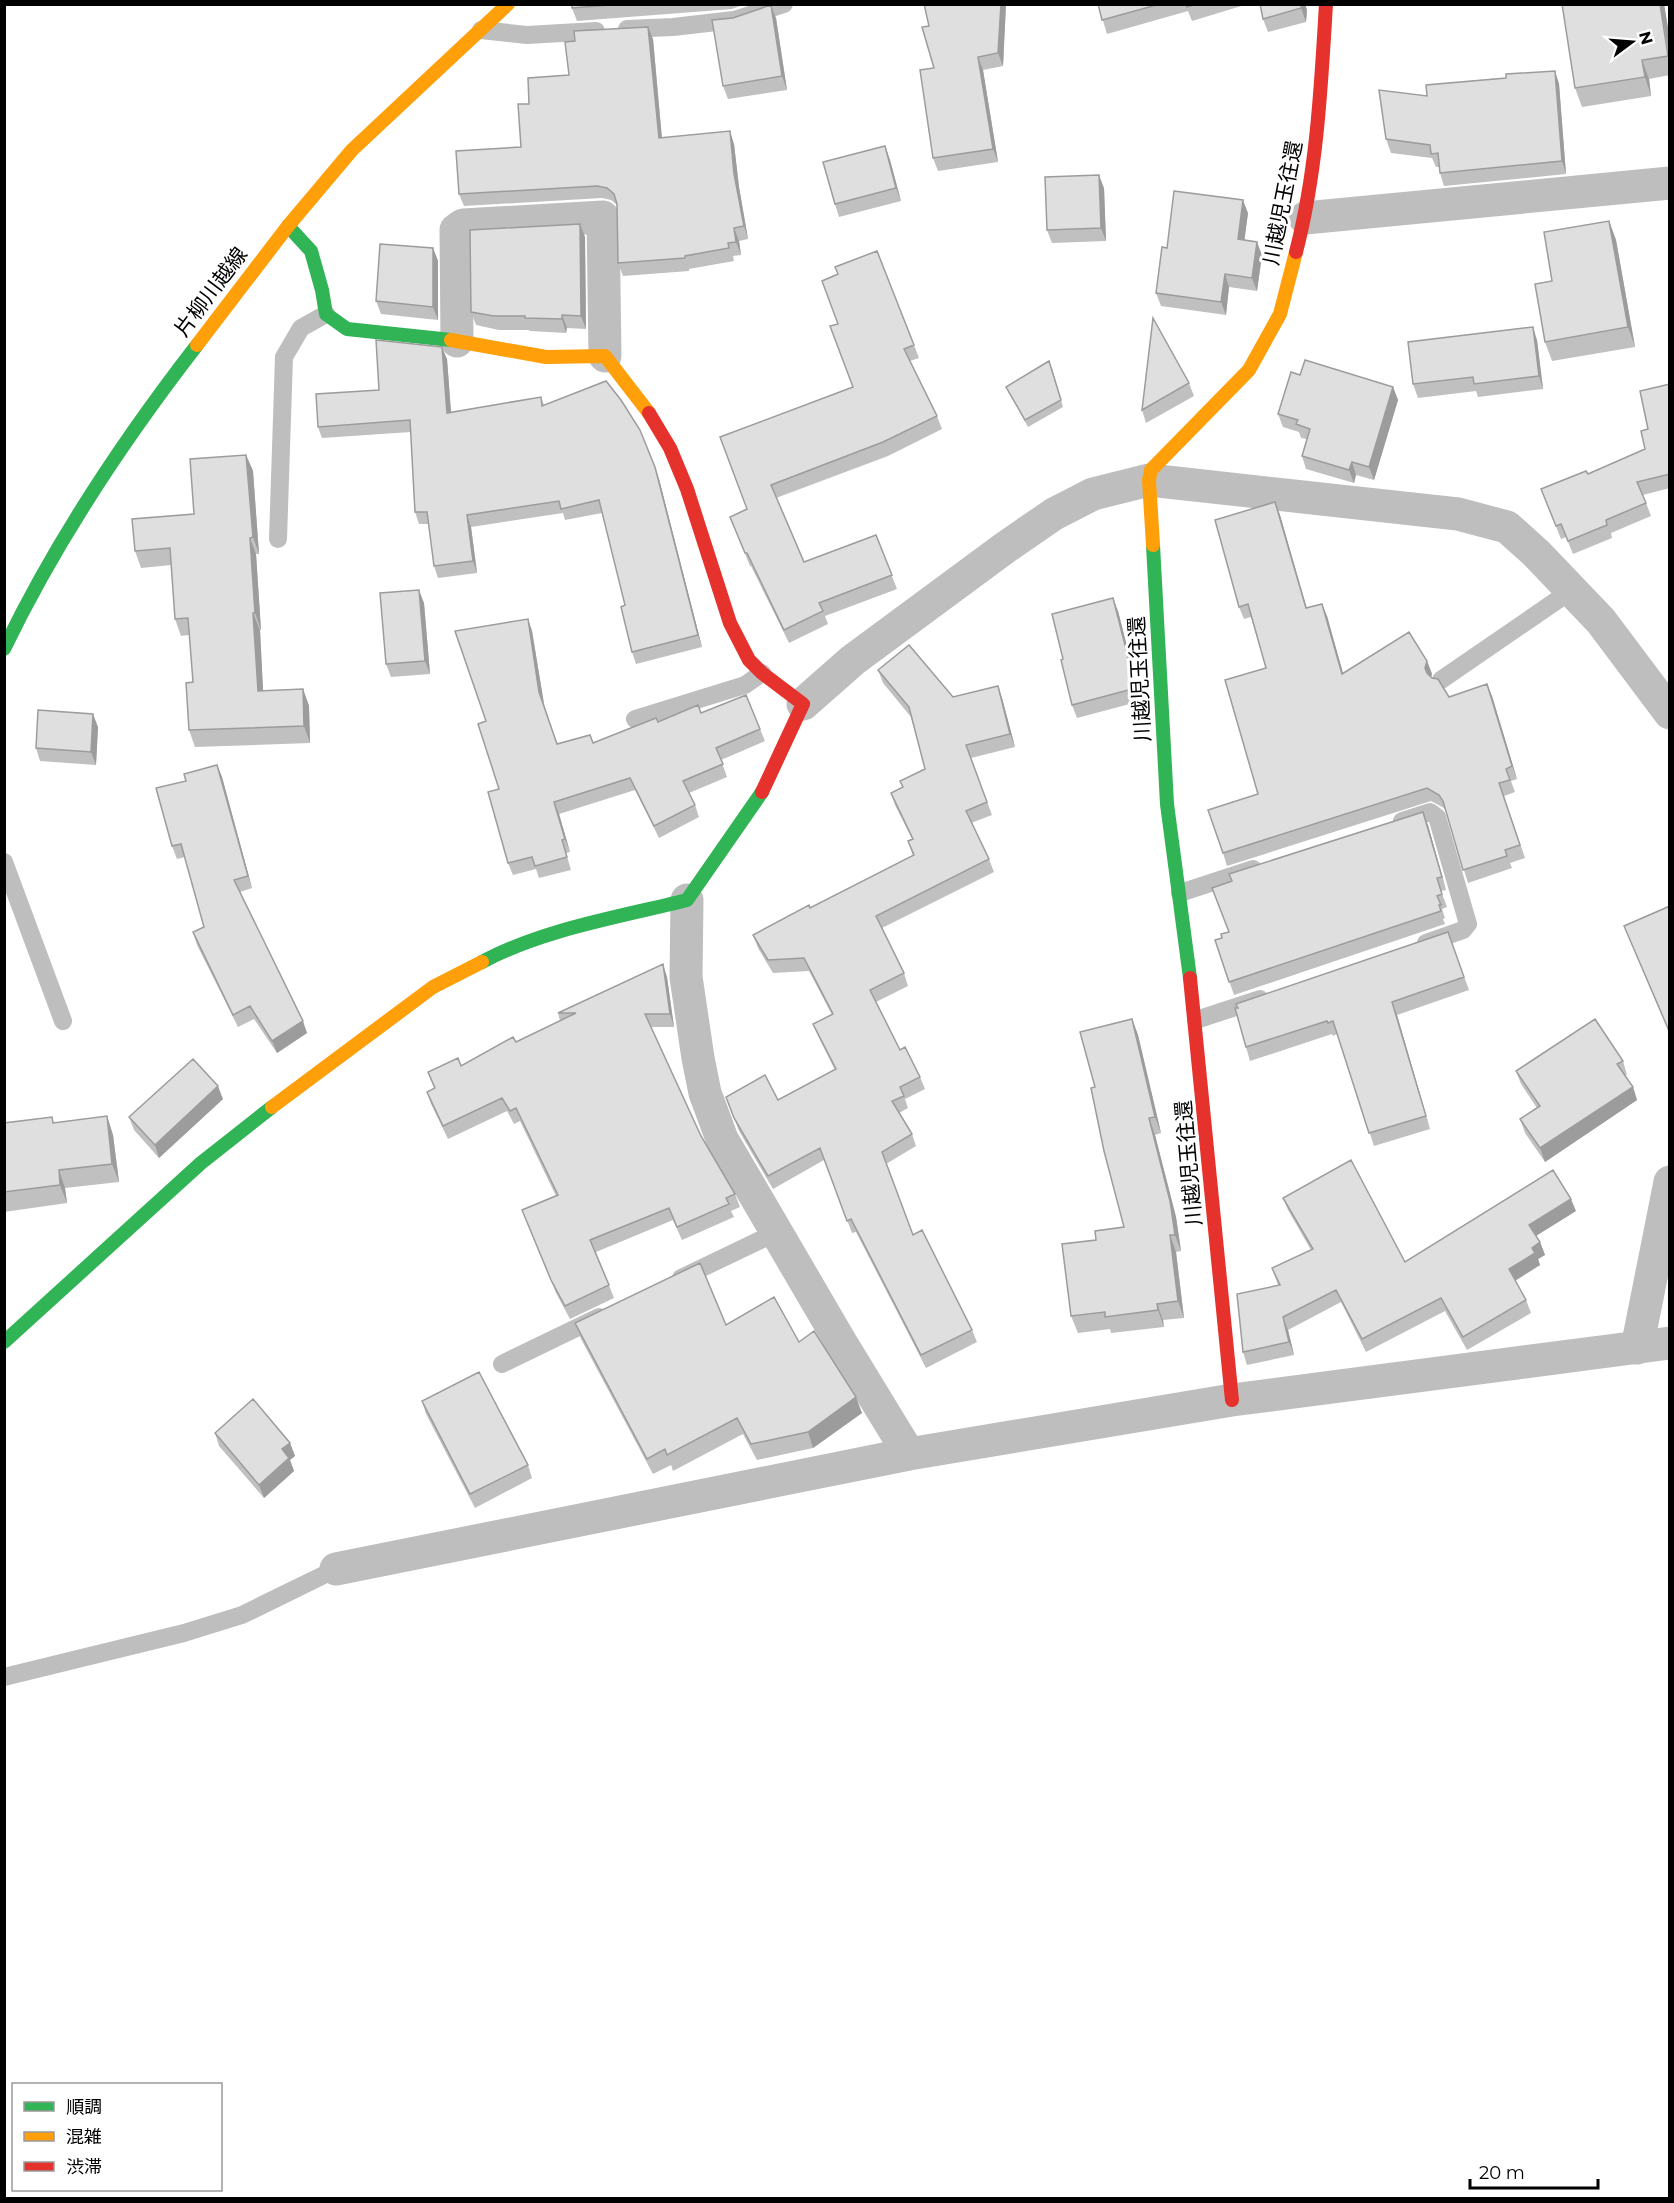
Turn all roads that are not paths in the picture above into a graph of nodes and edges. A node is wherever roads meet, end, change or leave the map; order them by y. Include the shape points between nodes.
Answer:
1 (508, 4) edge
2 (784, 4) edge
3 (1326, 4) edge
4 (481, 30) junction
5 (1670, 183) edge
6 (1305, 218) junction
7 (288, 226) junction
8 (326, 314) junction
9 (457, 341) junction
10 (604, 356) junction
11 (1149, 480) junction
12 (278, 539) dead end
13 (1572, 590) junction
14 (13, 606) edge
15 (4, 649) edge
16 (762, 673) junction
17 (1441, 680) edge
18 (802, 704) junction
19 (1670, 713) edge
20 (635, 719) dead end
21 (1384, 827) edge
22 (4, 862) edge
23 (1271, 863) edge
24 (1180, 893) junction
25 (687, 900) junction
26 (1408, 949) edge
27 (1274, 994) edge
28 (1196, 1020) junction
29 (63, 1021) dead end
30 (1670, 1182) edge
31 (777, 1232) junction
32 (660, 1288) edge
33 (618, 1308) edge
34 (4, 1342) edge
35 (1670, 1343) edge
36 (1637, 1348) junction
37 (502, 1364) dead end
38 (1232, 1400) junction
39 (909, 1454) junction
40 (336, 1569) joint
41 (4, 1677) edge

1 - 4 street, 片柳川越線
2 - 4 lane via 734,20 673,27 527,35
3 - 6 street, 川越児玉往還 via 1318,130
4 - 7 street, 片柳川越線 via 352,150
5 - 6 street
6 - 11 street, 川越児玉往還 via 1280,314 1249,370 1151,470
7 - 8 street via 311,250
7 - 14 street, 片柳川越線 via 184,361
8 - 9 street via 347,329
8 - 12 lane via 301,328 284,357
9 - 10 street via 546,357
9 - 10 street via 456,230 463,225 603,217
10 - 16 street via 641,401 670,448 730,623 749,660
11 - 13 street via 1458,514 1507,527
11 - 18 street via 1093,494 1054,514 853,660
11 - 24 street, 川越児玉往還 via 1167,804
13 - 17 lane
13 - 19 street via 1601,621
14 - 15 street, 片柳川越線
16 - 18 street
16 - 20 lane via 745,685
18 - 25 street via 762,792
21 - 26 lane via 1430,812 1437,817 1468,924 1464,930
22 - 29 lane
23 - 24 lane
24 - 28 street, 川越児玉往還
25 - 31 street via 686,977 705,1093 722,1139
25 - 34 street via 545,936 498,953 433,987 201,1163
27 - 28 lane
28 - 38 street, 川越児玉往還
30 - 36 street
31 - 32 lane
31 - 39 street
33 - 37 lane
35 - 36 street
36 - 38 street
38 - 39 street
39 - 40 street
40 - 41 lane via 242,1615

